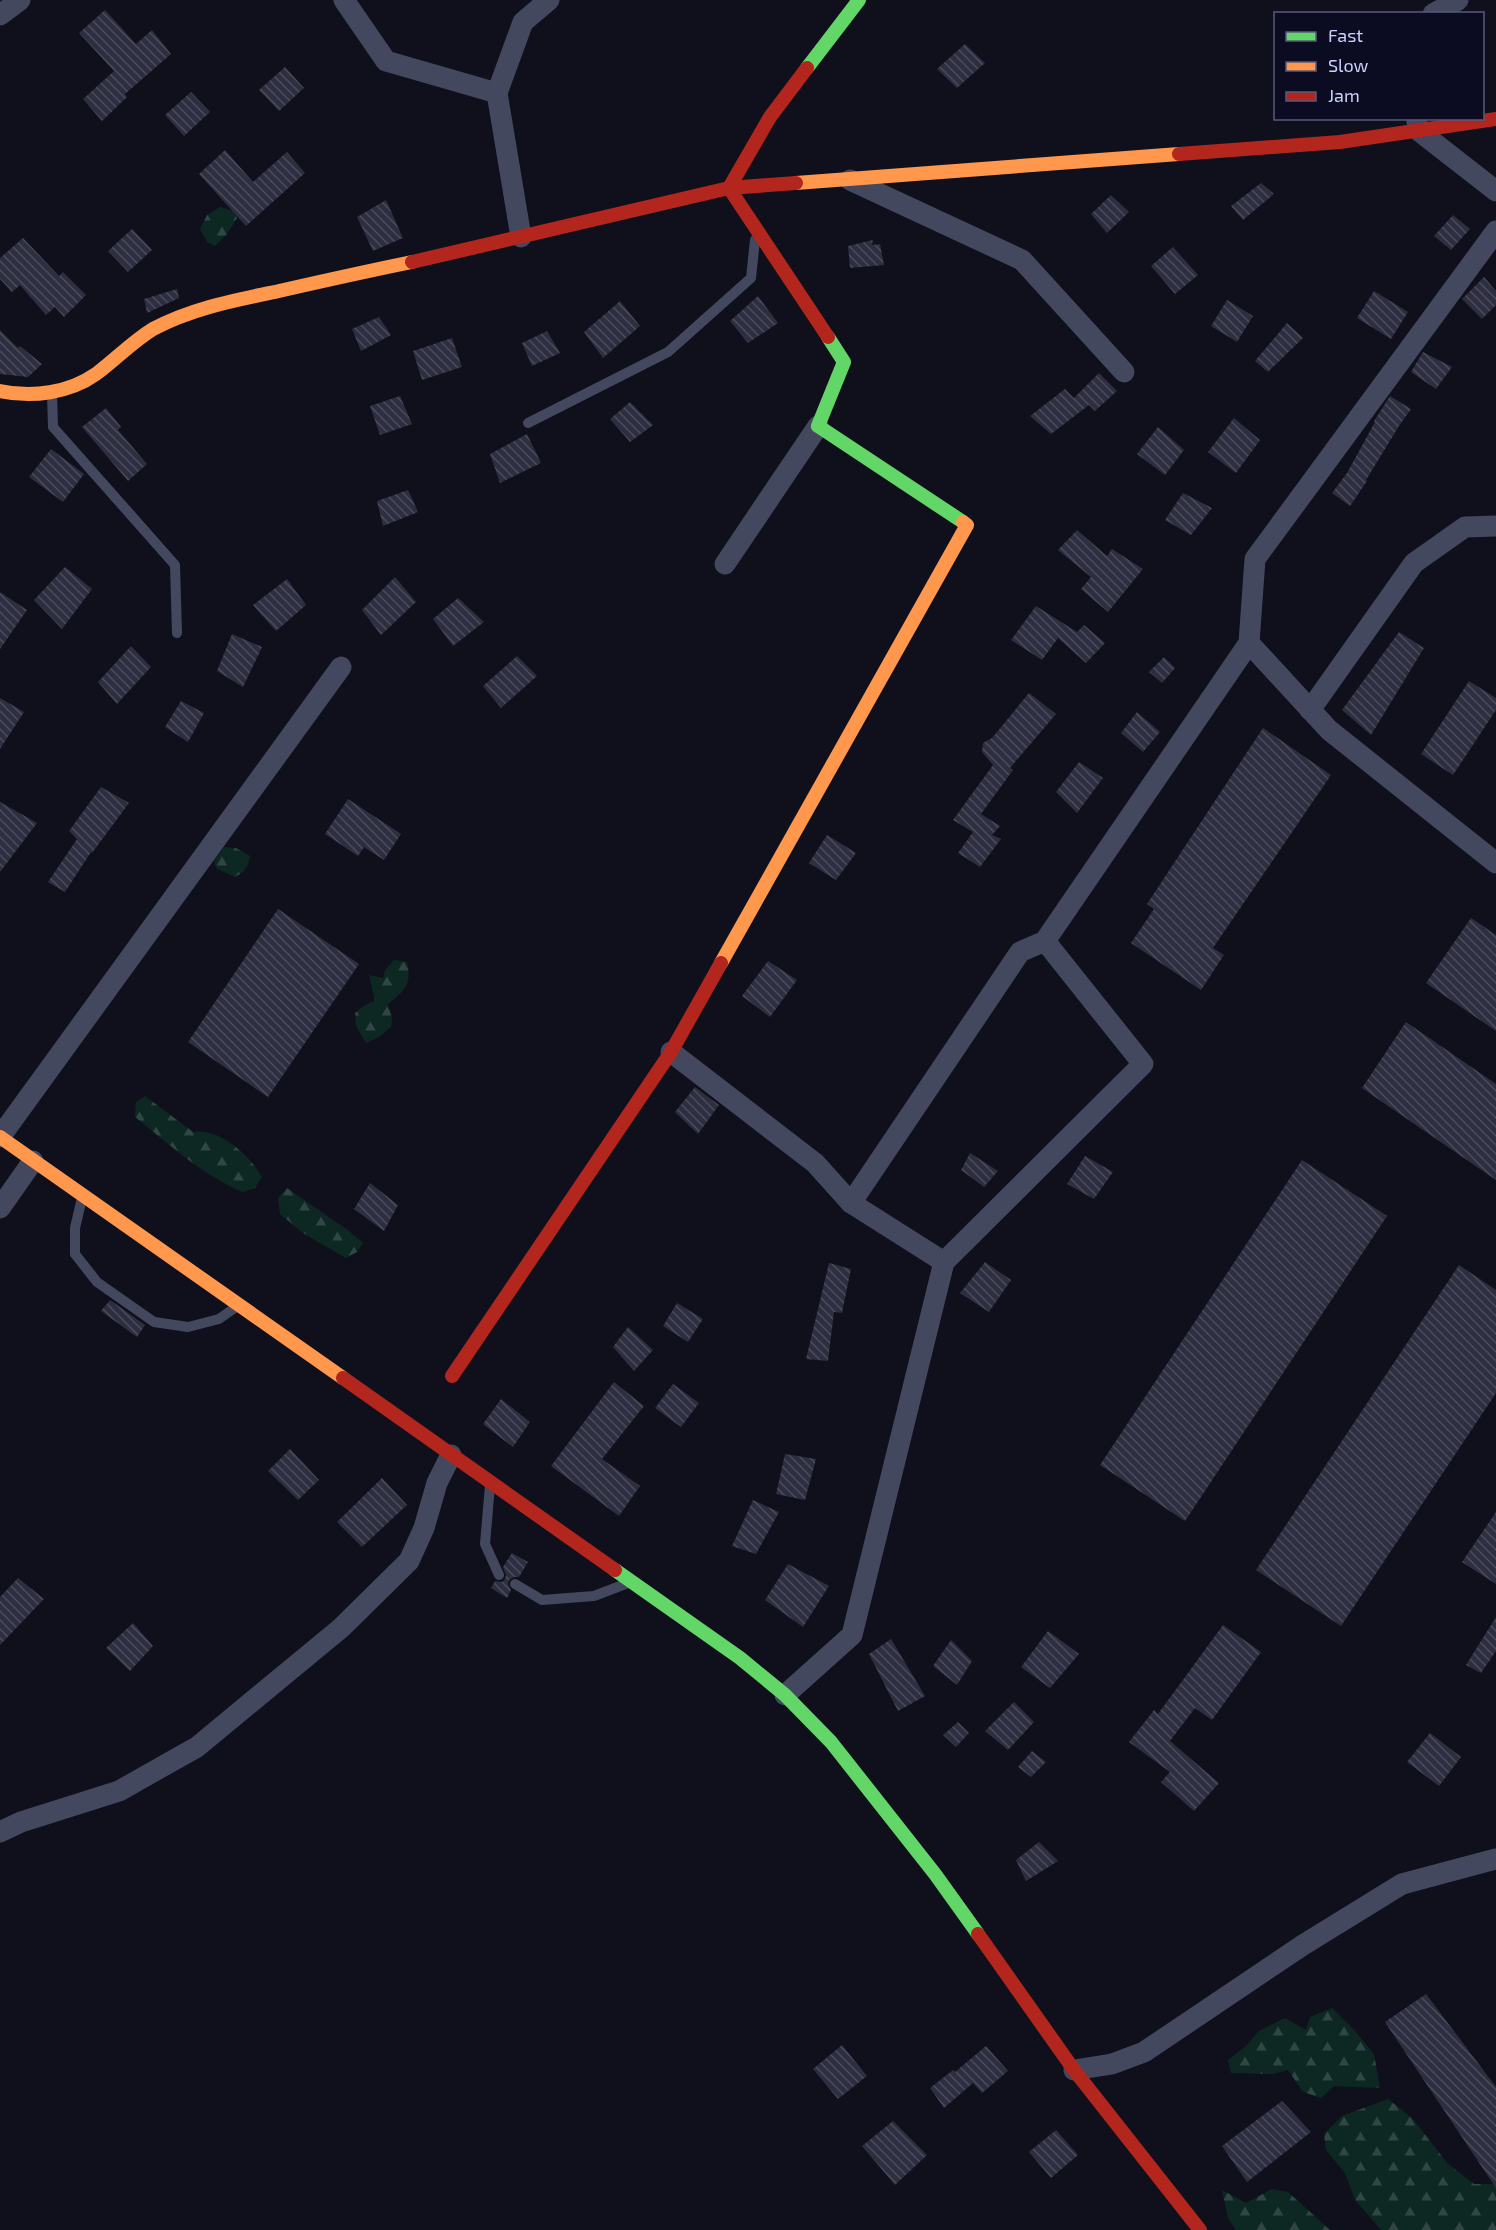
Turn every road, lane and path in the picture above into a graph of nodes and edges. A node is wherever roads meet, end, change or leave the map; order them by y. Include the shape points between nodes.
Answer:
1 (20, 0) edge
2 (344, 0) edge
3 (549, 0) edge
4 (859, 0) edge
5 (1458, 0) edge
6 (1437, 12) edge
7 (0, 15) edge
8 (497, 93) junction
9 (1483, 120) edge
10 (1417, 125) edge
11 (850, 179) junction
12 (729, 188) junction
13 (1496, 191) edge
14 (1496, 231) edge
15 (521, 237) junction
16 (1124, 372) dead end
17 (0, 391) edge
18 (52, 393) junction
19 (528, 423) dead end
20 (818, 426) junction
21 (1496, 526) edge
22 (725, 564) dead end
23 (177, 633) dead end
24 (1249, 643) junction
25 (341, 667) dead end
26 (1310, 710) junction
27 (1496, 863) edge
28 (1045, 941) junction
29 (671, 1052) junction
30 (0, 1137) edge
31 (33, 1161) junction
32 (82, 1196) junction
33 (851, 1203) junction
34 (0, 1208) edge
35 (944, 1262) junction
36 (238, 1305) junction
37 (452, 1376) dead end
38 (451, 1455) junction
39 (491, 1483) junction
40 (499, 1575) dead end
41 (631, 1582) junction
42 (515, 1584) dead end
43 (786, 1695) junction
44 (0, 1832) edge
45 (1496, 1859) edge
46 (1074, 2070) junction
47 (1200, 2230) edge

1 - 7 street
2 - 8 street via 386,61
3 - 8 street via 523,22
4 - 12 street via 770,117
5 - 6 street
8 - 15 street
9 - 10 street
10 - 11 street via 1340,142
10 - 13 street
11 - 12 street
11 - 16 street via 1022,260
12 - 15 street
12 - 19 lane via 756,231 751,278 668,352
12 - 20 street via 844,362
14 - 24 street via 1256,560
15 - 18 street via 210,306 174,318 137,339 90,377
17 - 18 street
18 - 23 lane via 53,427 175,566
20 - 22 street
20 - 29 street via 967,525
21 - 26 street via 1465,526 1414,563
24 - 26 street
24 - 28 street
25 - 30 street
26 - 27 street via 1329,730
28 - 33 street via 1020,952
28 - 35 street via 1143,1064
29 - 33 street via 815,1163
29 - 37 street
30 - 31 street
31 - 32 street
31 - 34 street
32 - 36 street
32 - 36 lane via 75,1228 75,1254 97,1282 154,1322 188,1327 219,1319
33 - 35 street
35 - 43 street via 852,1635
36 - 38 street
38 - 39 street
38 - 44 street via 410,1561 341,1628 197,1747 119,1791
39 - 40 lane via 485,1544
39 - 41 street
41 - 42 lane via 594,1596 542,1600
41 - 43 street
43 - 46 street via 831,1742 935,1874
45 - 46 street via 1402,1884 1144,2052 1112,2064
46 - 47 street

